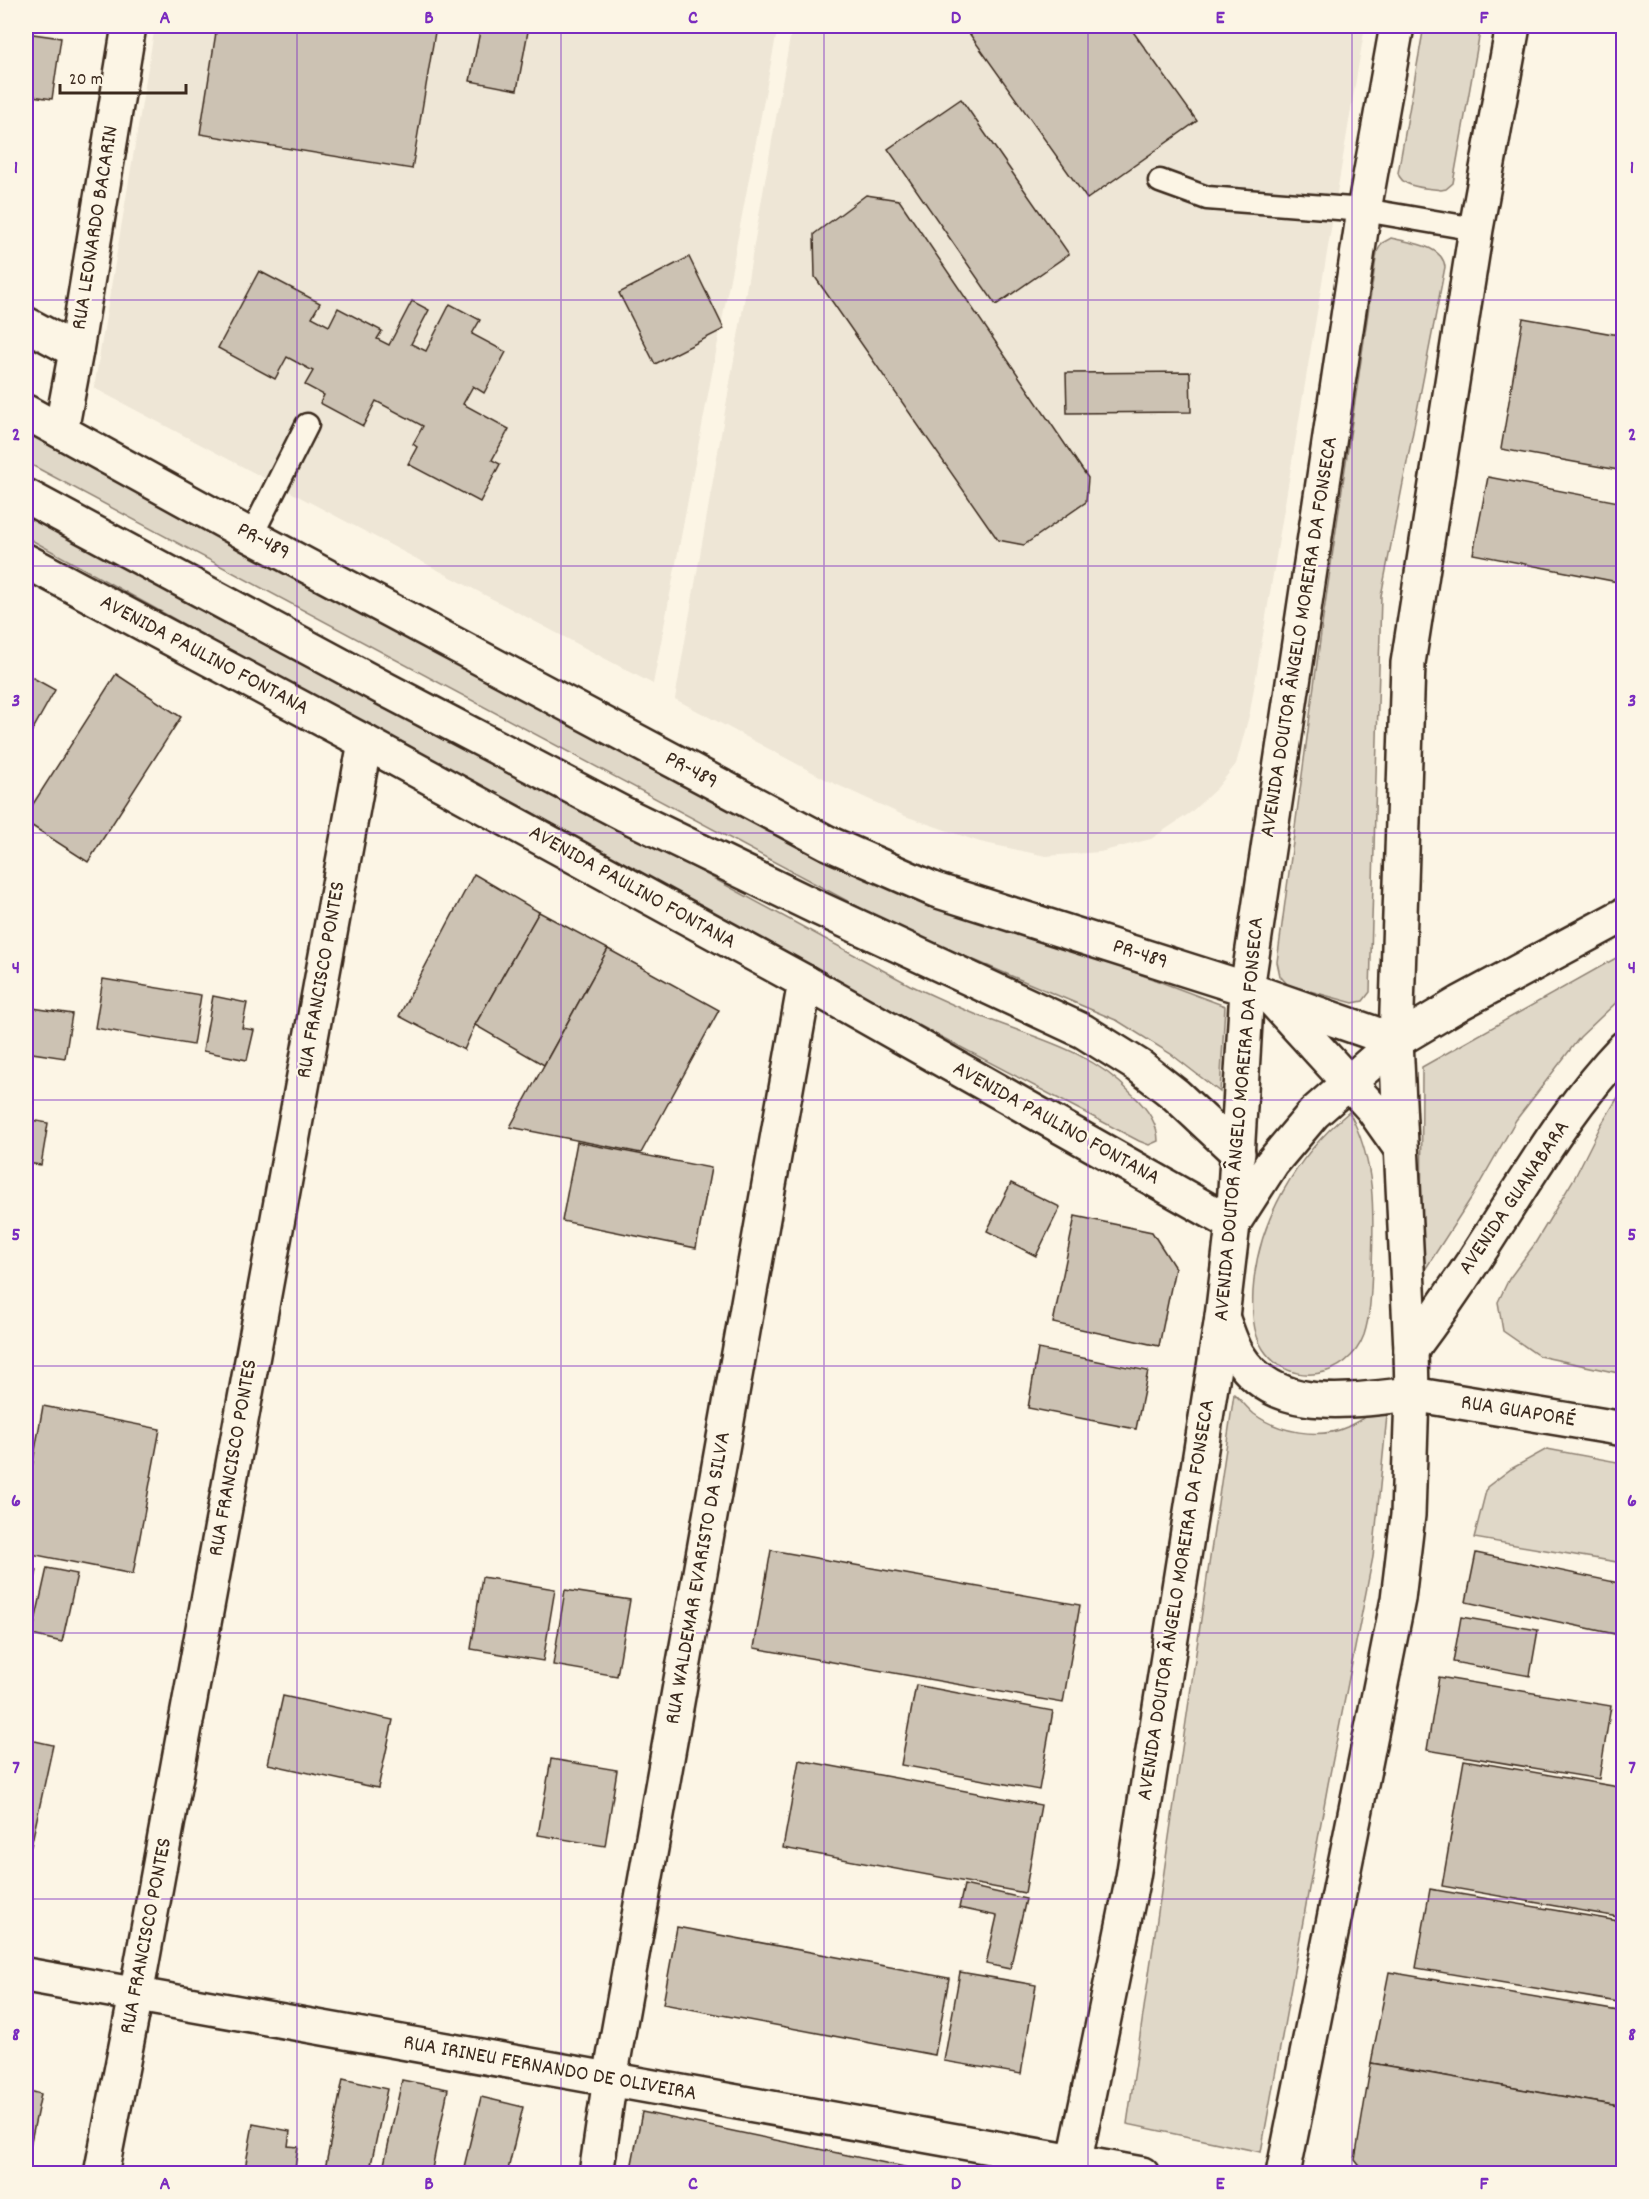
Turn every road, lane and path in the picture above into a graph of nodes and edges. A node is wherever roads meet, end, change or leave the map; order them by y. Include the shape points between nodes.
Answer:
1 (129, 26) edge
2 (1397, 26) edge
3 (1513, 26) edge
4 (1160, 181) dead end
5 (1364, 210) junction
6 (1476, 229) junction
7 (26, 324) edge
8 (76, 351) junction
9 (26, 412) edge
10 (307, 425) dead end
11 (61, 431) junction
12 (26, 496) edge
13 (251, 536) junction
14 (26, 561) edge
15 (365, 742) junction
16 (1623, 915) edge
17 (805, 982) junction
18 (1258, 993) junction
19 (1396, 1041) junction
20 (1623, 1048) edge
21 (1349, 1082) junction
22 (1401, 1149) junction
23 (1238, 1153) junction
24 (1233, 1224) junction
25 (1222, 1317) junction
26 (1411, 1350) junction
27 (1412, 1394) junction
28 (1623, 1429) edge
29 (26, 1975) edge
30 (136, 1995) junction
31 (610, 2079) junction
32 (1073, 2168) edge
33 (101, 2174) edge
34 (596, 2174) edge
35 (1142, 2174) edge
36 (1283, 2174) edge

1 - 8 street, RUA LEONARDO BACARIN
2 - 5 street, AVENIDA DOUTOR ÂNGELO MOREIRA DA FONSECA
3 - 6 street
4 - 5 lane via 1207,198
5 - 6 lane
5 - 18 street, AVENIDA DOUTOR ÂNGELO MOREIRA DA FONSECA
6 - 19 street via 1408,663
7 - 8 street
8 - 11 street, RUA LEONARDO BACARIN
9 - 11 street, PR-489 / PR-489
10 - 13 lane
11 - 13 street, PR-489 / PR-489
12 - 23 street via 624,814 1083,1031 1158,1080
13 - 18 street, PR-489 / PR-489 via 828,843 935,890
14 - 15 street, AVENIDA PAULINO FONTANA
15 - 17 street, AVENIDA PAULINO FONTANA
15 - 30 street, RUA FRANCISCO PONTES
16 - 19 street
17 - 24 street, AVENIDA PAULINO FONTANA
17 - 31 street, RUA WALDEMAR EVARISTO DA SILVA
18 - 19 street, PR-489 / PR-489
18 - 21 street
18 - 23 street, AVENIDA DOUTOR ÂNGELO MOREIRA DA FONSECA
19 - 21 street
19 - 22 street
20 - 26 street, AVENIDA GUANABARA via 1547,1146 1442,1309
21 - 22 street
21 - 24 street via 1314,1113 1272,1163
22 - 26 street
23 - 24 street, AVENIDA DOUTOR ÂNGELO MOREIRA DA FONSECA
24 - 25 street, AVENIDA DOUTOR ÂNGELO MOREIRA DA FONSECA
25 - 27 street, RUA GUAPORÉ via 1238,1355 1258,1378 1283,1393 1303,1399 1338,1401
25 - 32 street, AVENIDA DOUTOR ÂNGELO MOREIRA DA FONSECA via 1133,1876
26 - 27 street
27 - 28 street, RUA GUAPORÉ
27 - 36 street via 1408,1515 1398,1599
29 - 30 street, RUA IRINEU FERNANDO DE OLIVEIRA
30 - 31 street, RUA IRINEU FERNANDO DE OLIVEIRA
30 - 33 street, RUA FRANCISCO PONTES
31 - 32 street, RUA IRINEU FERNANDO DE OLIVEIRA
31 - 34 street, RUA WALDEMAR EVARISTO DA SILVA
32 - 35 street, RUA IRINEU FERNANDO DE OLIVEIRA

